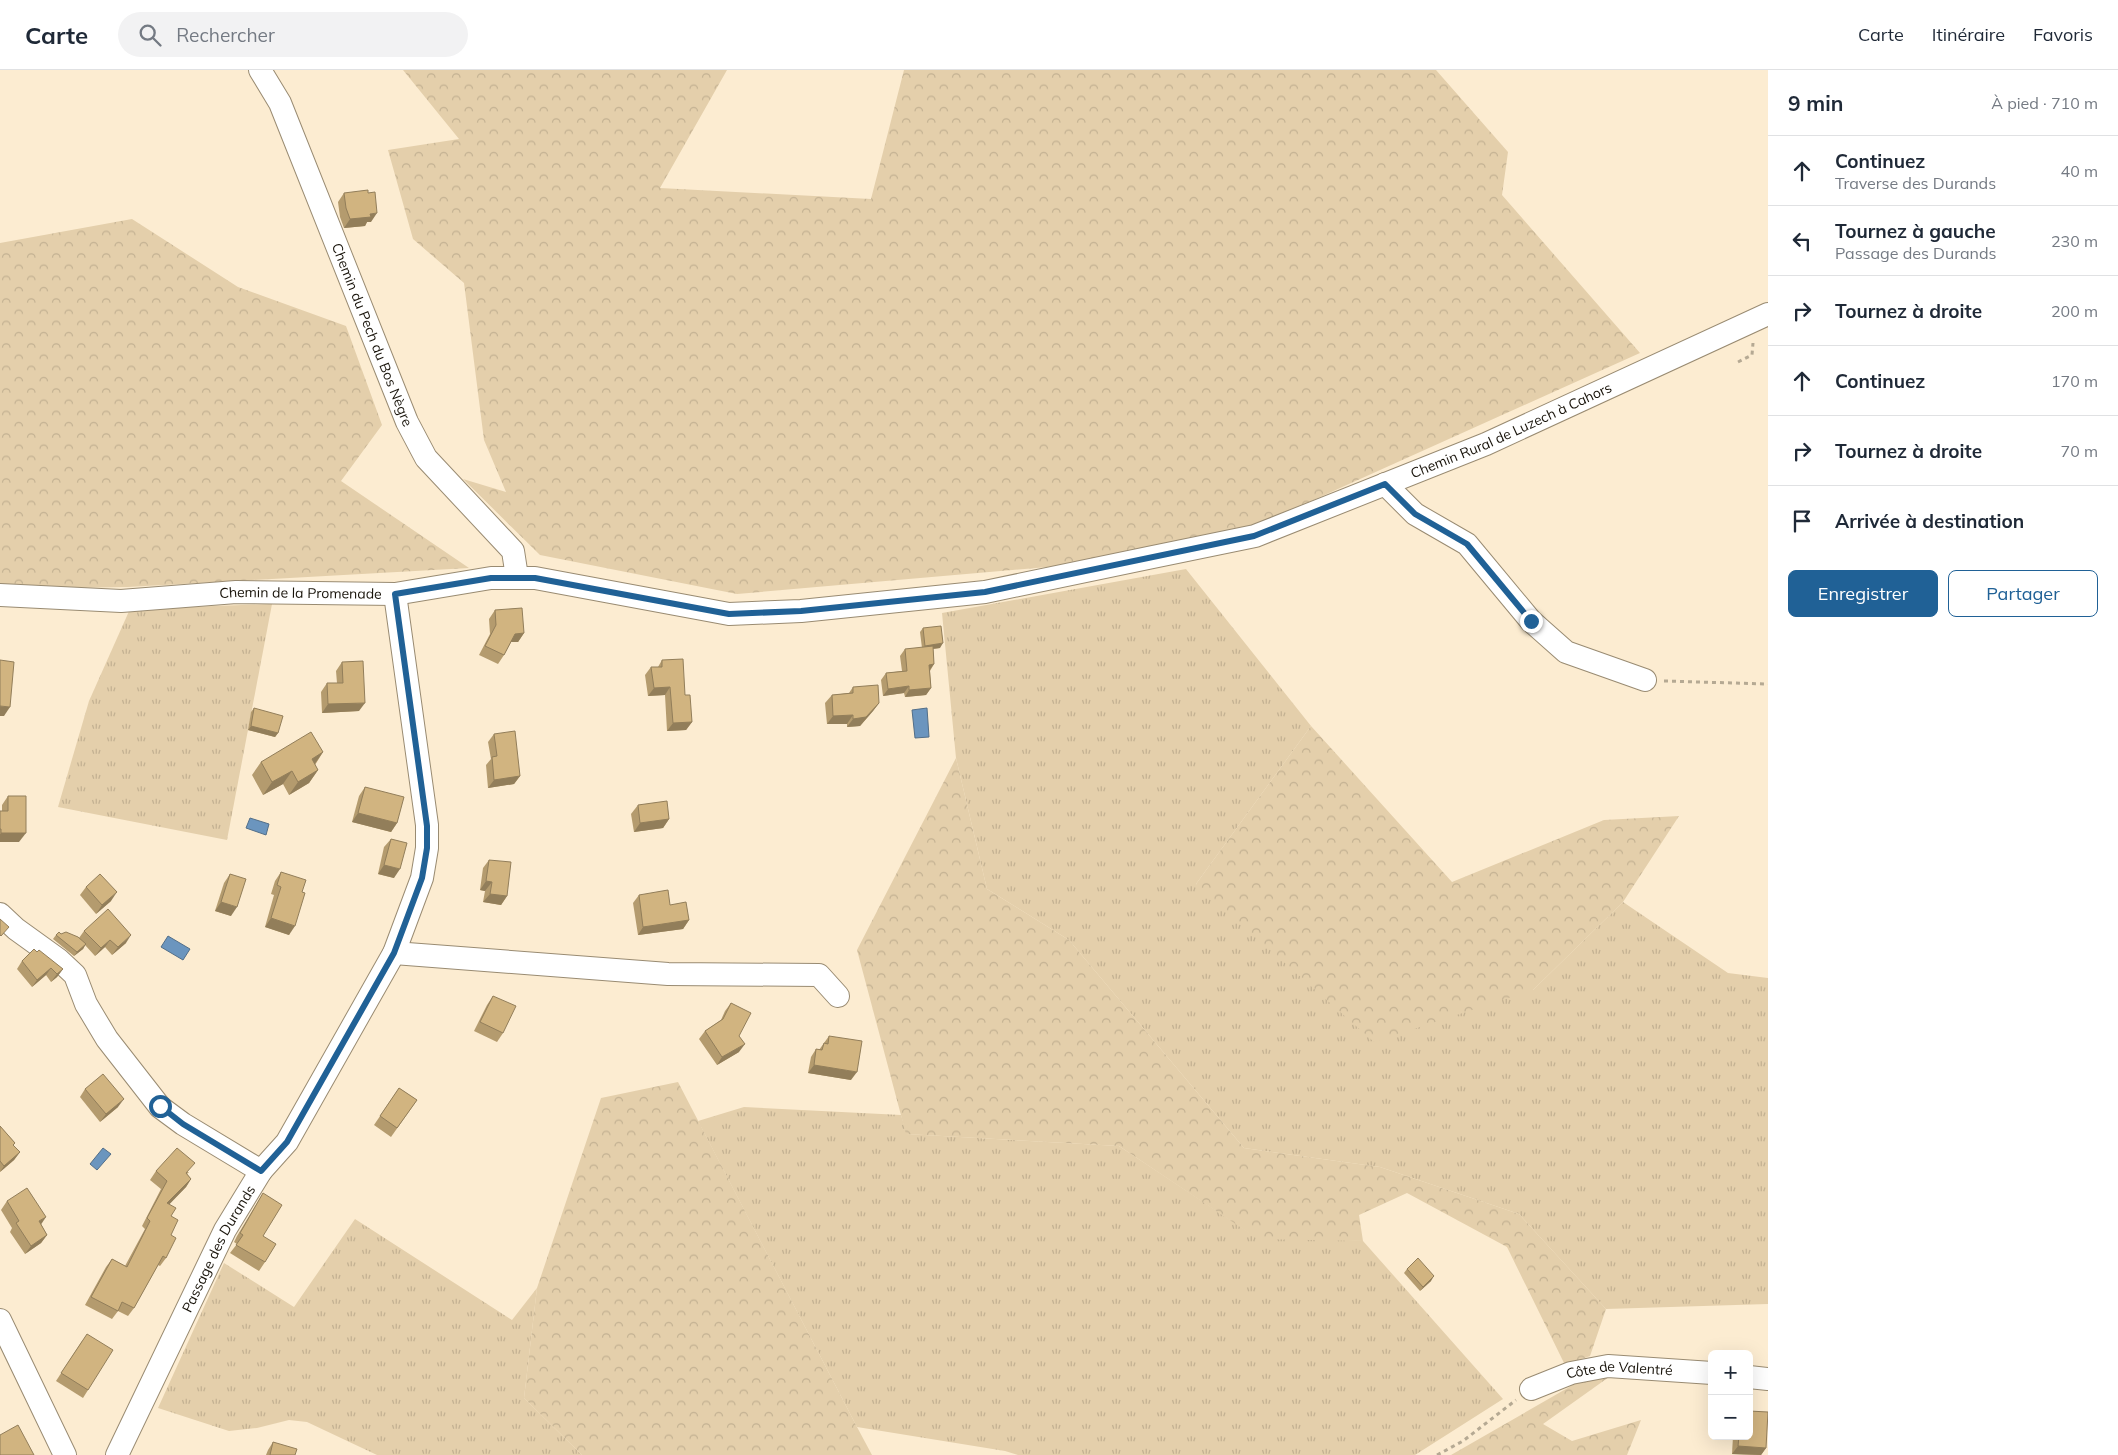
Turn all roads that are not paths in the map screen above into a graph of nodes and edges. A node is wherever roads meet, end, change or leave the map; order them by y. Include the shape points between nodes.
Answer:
1 (260, 70) edge
2 (1768, 314) edge
3 (1385, 484) junction
4 (517, 577) junction
5 (395, 594) junction
6 (0, 595) edge
7 (926, 597) joint
8 (1645, 680) road end
9 (0, 914) edge
10 (394, 953) junction
11 (838, 996) dead end
12 (261, 1171) junction
13 (0, 1320) edge
14 (1708, 1373) edge
15 (1753, 1377) edge
16 (1768, 1379) edge
17 (1531, 1388) road end
18 (66, 1455) edge
19 (117, 1455) edge

1 - 4 street, Chemin du Pech du Bos Nègre via 280,103 407,422 426,458 513,551
2 - 3 street, Chemin Rural de Luzech à Cahors via 1486,444
3 - 7 street, Chemin Rural de Luzech à Cahors via 1254,536 985,592
3 - 8 street via 1415,514 1467,544 1531,621 1566,652
4 - 5 street, Chemin de la Promenade via 491,578
4 - 7 street, Chemin de la Promenade via 729,614 801,611
5 - 6 street, Chemin de la Promenade via 236,592 120,601
5 - 10 street, Passage des Durands via 427,826 427,848 422,878
9 - 12 street via 75,975 86,1004 107,1039 160,1106 183,1124
10 - 11 street via 668,974 819,975
10 - 12 street, Passage des Durands via 287,1142
12 - 19 street, Passage des Durands via 214,1250
13 - 18 street
14 - 17 street, Côte de Valentré via 1608,1366 1571,1373
15 - 16 street

